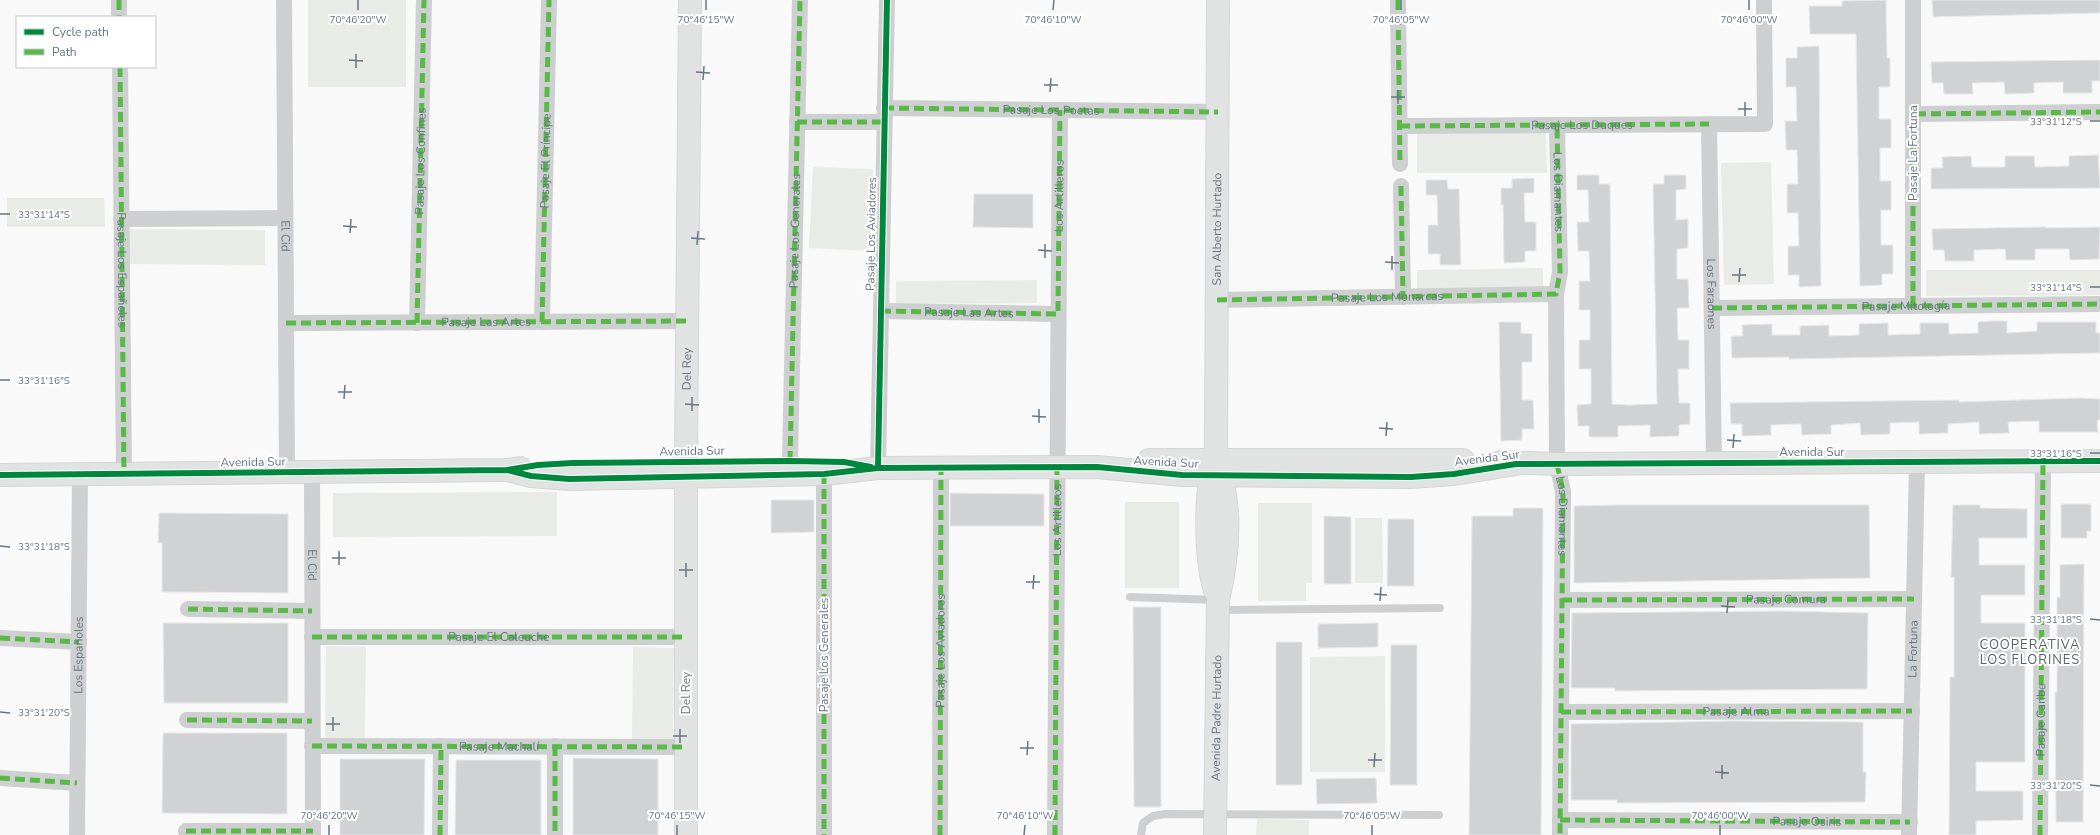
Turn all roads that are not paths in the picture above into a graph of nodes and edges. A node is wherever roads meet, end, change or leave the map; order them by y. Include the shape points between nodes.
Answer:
1 (119, 0) edge
2 (284, 0) edge
3 (424, 0) edge
4 (549, 0) edge
5 (690, 0) edge
6 (800, 0) edge
7 (887, 0) edge
8 (1218, 0) edge
9 (1398, 0) edge
10 (1764, 0) edge
11 (1913, 0) edge
12 (119, 16) edge
13 (120, 68) edge
14 (1060, 110) junction
15 (1218, 112) junction
16 (2100, 112) edge
17 (1913, 114) junction
18 (884, 115) junction
19 (797, 122) junction
20 (1709, 124) junction
21 (1557, 125) junction
22 (1400, 126) junction
23 (1400, 164) dead end
24 (1401, 186) dead end
25 (285, 218) junction
26 (121, 219) junction
27 (1556, 294) junction
28 (1402, 297) junction
29 (1217, 300) junction
30 (2100, 304) edge
31 (1913, 306) junction
32 (1712, 308) junction
33 (881, 311) junction
34 (1058, 314) junction
35 (687, 321) junction
36 (542, 322) junction
37 (286, 323) junction
38 (417, 323) junction
39 (790, 461) junction
40 (2043, 461) junction
41 (2100, 461) edge
42 (1917, 463) junction
43 (1557, 464) junction
44 (1714, 464) junction
45 (878, 468) junction
46 (940, 468) junction
47 (1057, 468) junction
48 (686, 470) junction
49 (1216, 470) junction
50 (286, 472) junction
51 (312, 472) junction
52 (80, 474) junction
53 (124, 474) junction
54 (824, 474) junction
55 (0, 475) edge
56 (1130, 597) dead end
57 (1914, 599) junction
58 (1562, 600) junction
59 (1218, 605) junction
60 (1440, 608) dead end
61 (188, 609) dead end
62 (312, 611) junction
63 (312, 637) junction
64 (0, 638) edge
65 (686, 638) junction
66 (79, 642) junction
67 (1912, 711) junction
68 (1561, 712) junction
69 (186, 720) dead end
70 (312, 721) junction
71 (312, 746) junction
72 (441, 746) junction
73 (555, 746) junction
74 (686, 747) junction
75 (0, 778) edge
76 (78, 783) junction
77 (1439, 815) dead end
78 (1215, 825) edge
79 (1560, 828) edge
80 (1909, 829) edge
81 (186, 831) dead end
82 (313, 833) edge
83 (77, 835) edge
84 (440, 835) edge
85 (555, 835) edge
86 (686, 835) edge
87 (824, 835) edge
88 (940, 835) edge
89 (1055, 835) edge
90 (1141, 835) edge
91 (2040, 835) edge

1 - 12 street
2 - 25 street, El Cid
3 - 38 street, Pasaje Los Confines
4 - 36 street, Pasaje El Príncipe
5 - 35 street, Del Rey
6 - 19 street, Pasaje Los Generales
7 - 18 street, Pasaje Los Aviadores
8 - 15 street, San Alberto Hurtado
9 - 22 street
10 - 20 street, Pasaje Los Duques via 1764,124
11 - 17 street, Pasaje La Fortuna
13 - 26 street, Pasaje Los Españoles
14 - 15 street, Pasaje Los Poetas
14 - 18 street, Pasaje Los Poetas
14 - 34 street, Los Artilleros
15 - 29 street, San Alberto Hurtado
16 - 17 street
17 - 31 street, Pasaje La Fortuna
18 - 19 street, Pasaje Los Poetas
18 - 33 street, Pasaje Los Aviadores
19 - 39 street, Pasaje Los Generales
20 - 21 street, Pasaje Los Duques
20 - 32 street, Los Faraones
21 - 22 street, Pasaje Los Duques
21 - 27 street, Los Diamantes via 1560,272
22 - 23 street
24 - 28 street
25 - 26 street
25 - 37 street, El Cid
26 - 53 street, Pasaje Los Españoles
27 - 28 street, Pasaje Los Monarcas
27 - 43 street, Los Diamantes
28 - 29 street, Pasaje Los Monarcas
29 - 49 street, San Alberto Hurtado
30 - 31 street, Pasaje Mitología
31 - 32 street, Pasaje Mitología
32 - 44 street, Los Faraones
33 - 34 street, Pasaje Las Artes
33 - 45 street, Pasaje Los Aviadores
34 - 47 street, Los Artilleros
35 - 36 street, Pasaje Las Artes
35 - 48 street, Del Rey
36 - 38 street, Pasaje Las Artes
37 - 38 street, Pasaje Las Artes
37 - 50 street, El Cid
39 - 45 street, Avenida Sur via 844,462
39 - 48 street, Avenida Sur
40 - 41 street, Avenida Sur
40 - 42 street, Avenida Sur
40 - 91 street, Pasaje Caribe
42 - 44 street, Avenida Sur
42 - 57 street, La Fortuna
43 - 44 street, Avenida Sur
43 - 49 street, Avenida Sur via 1462,460
43 - 58 street, Los Diamantes via 1563,492
45 - 46 street, Avenida Sur
45 - 54 street, Avenida Sur
46 - 47 street, Avenida Sur
46 - 88 street, Pasaje Los Aviadores
47 - 49 street, Avenida Sur via 1097,467 1138,461
47 - 89 street, Los Artilleros
48 - 51 street, Avenida Sur via 538,465 507,470
48 - 54 street, Avenida Sur
48 - 65 street, Del Rey
49 - 59 street, Avenida Padre Hurtado via 1208,499 1209,553
50 - 51 street, Avenida Sur
50 - 53 street, Avenida Sur
51 - 62 street, El Cid
52 - 53 street, Avenida Sur
52 - 55 street, Avenida Sur
52 - 66 street, Los Españoles
54 - 87 street, Pasaje Los Generales
56 - 59 lane
57 - 58 street, Pasaje Comura
57 - 67 street, La Fortuna
58 - 68 street, Los Diamantes
59 - 60 lane
59 - 78 street, Avenida Padre Hurtado
61 - 62 street
62 - 63 street, El Cid
63 - 65 street, Pasaje El Caleuche
63 - 70 street, El Cid
64 - 66 street
65 - 74 street, Del Rey
66 - 76 street, Los Españoles
67 - 68 street, Pasaje Alma
67 - 80 street, La Fortuna
68 - 79 street, Los Diamantes
69 - 70 street
70 - 71 street, El Cid
71 - 72 street, Pasaje Machalí
71 - 82 street, El Cid
72 - 73 street, Pasaje Machalí
72 - 84 street
73 - 74 street, Pasaje Machalí
73 - 85 street
74 - 86 street, Del Rey
75 - 76 street
76 - 83 street, Los Españoles
77 - 78 lane
78 - 90 lane via 1166,814 1153,816 1143,824
79 - 80 street, Pasaje Osiris
81 - 82 street, El Cid

